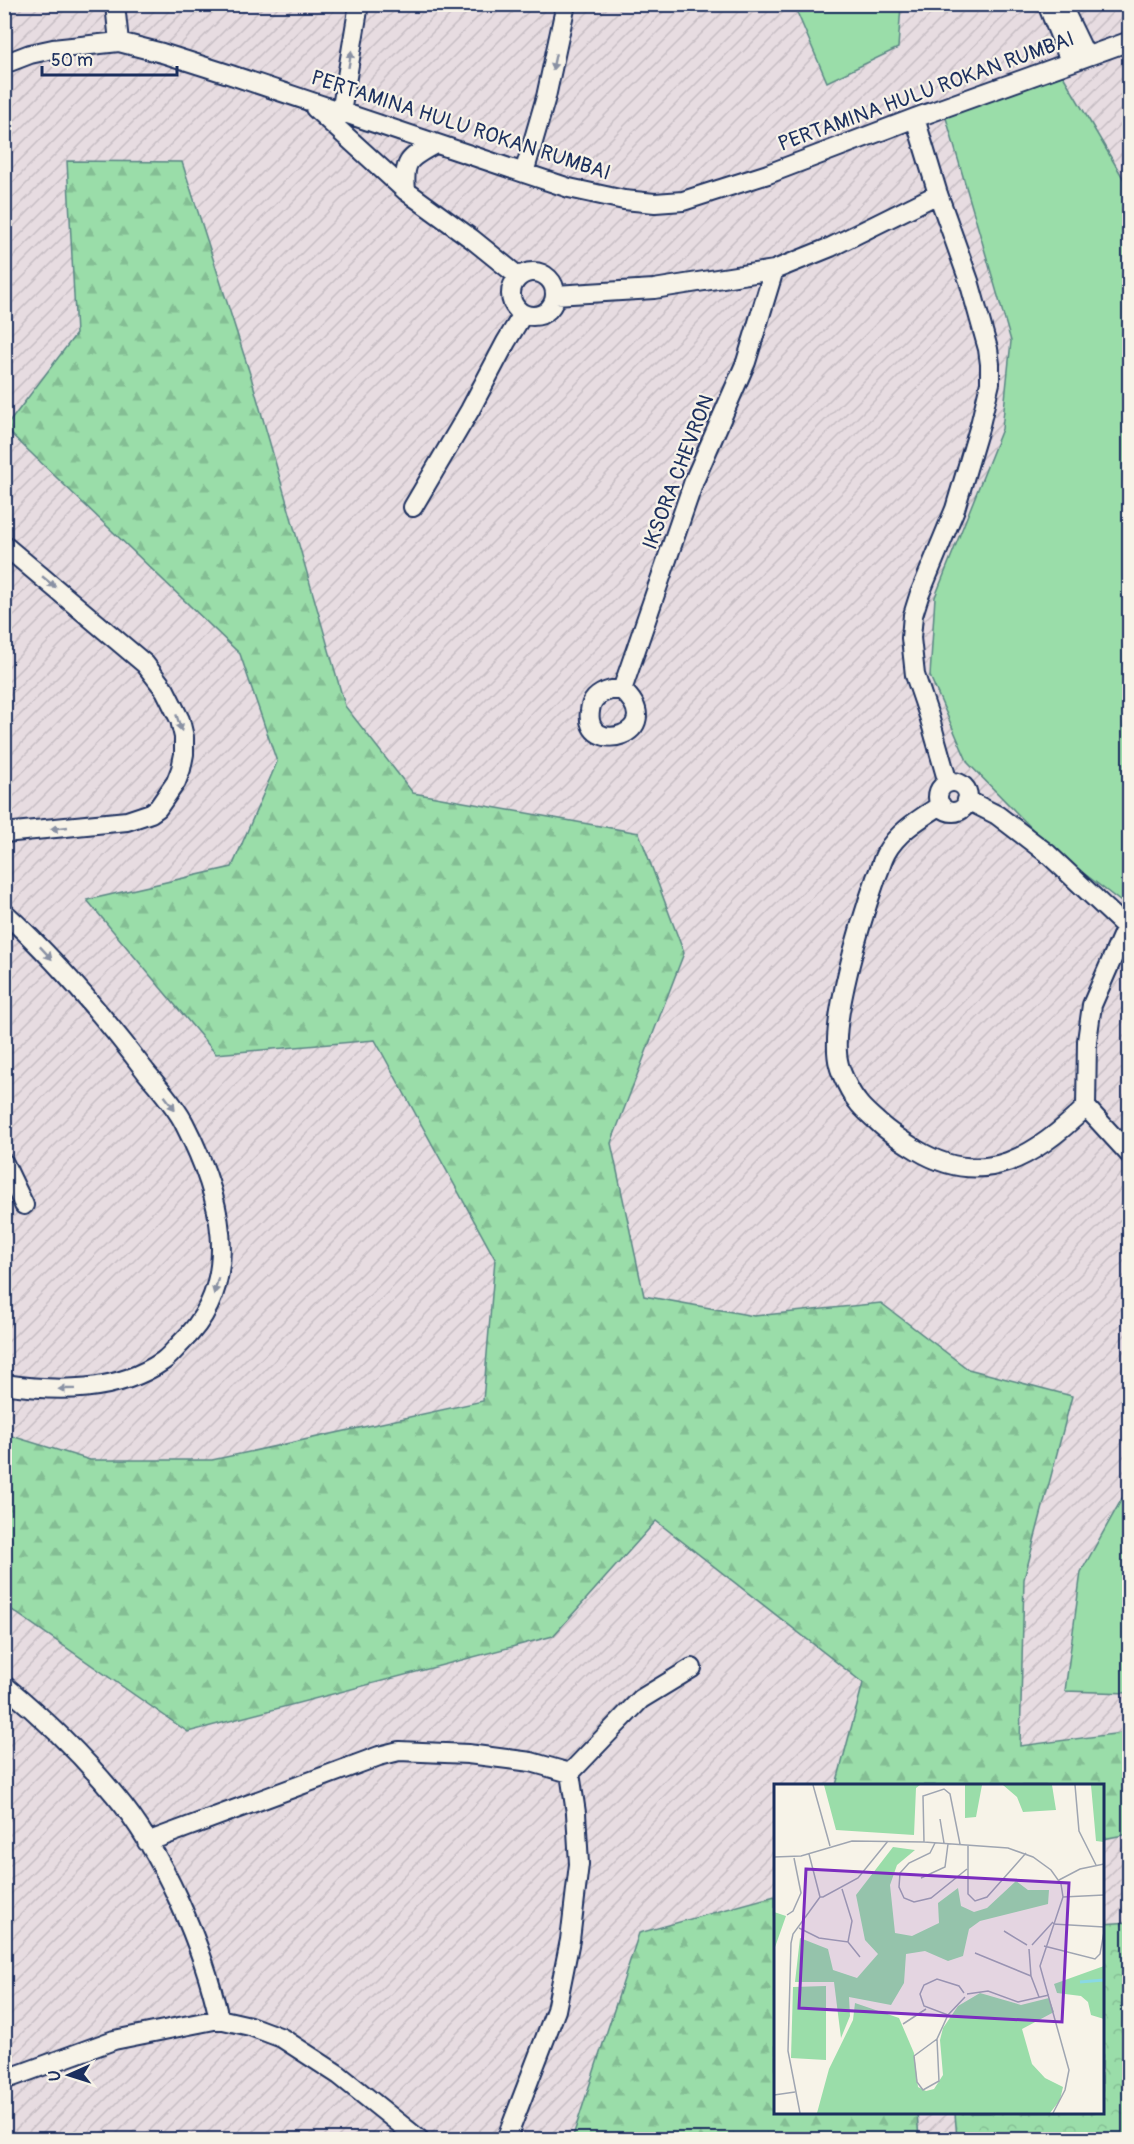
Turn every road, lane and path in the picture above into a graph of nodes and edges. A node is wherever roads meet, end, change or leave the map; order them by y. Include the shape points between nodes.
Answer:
1 (115, 4) edge
2 (359, 4) edge
3 (566, 4) edge
4 (1047, 4) edge
5 (1061, 4) edge
6 (1130, 41) edge
7 (118, 42) junction
8 (1078, 58) junction
9 (4, 64) edge
10 (307, 100) junction
11 (341, 113) junction
12 (915, 118) junction
13 (435, 144) junction
14 (524, 173) junction
15 (406, 191) junction
16 (938, 195) junction
17 (774, 270) junction
18 (519, 277) junction
19 (555, 295) junction
20 (524, 314) junction
21 (413, 507) dead end
22 (4, 544) edge
23 (622, 690) dead end
24 (948, 783) junction
25 (967, 800) junction
26 (941, 805) junction
27 (4, 833) edge
28 (4, 912) edge
29 (1127, 930) edge
30 (1086, 1107) junction
31 (1130, 1155) edge
32 (4, 1163) edge
33 (24, 1205) dead end
34 (4, 1384) edge
35 (692, 1668) dead end
36 (4, 1685) edge
37 (570, 1773) junction
38 (147, 1842) junction
39 (219, 2019) junction
40 (4, 2080) edge
41 (420, 2139) edge
42 (506, 2139) edge

1 - 7 street
11 -> 2 street
3 -> 14 street via 546,98
4 - 8 street
5 - 8 street
6 - 8 street, PERTAMINA HULU ROKAN RUMBAI
7 - 9 street, PERTAMINA HULU ROKAN RUMBAI via 53,49
7 - 10 street, PERTAMINA HULU ROKAN RUMBAI
8 - 12 street, PERTAMINA HULU ROKAN RUMBAI
10 - 11 street, PERTAMINA HULU ROKAN RUMBAI
10 - 15 street
11 - 13 street, PERTAMINA HULU ROKAN RUMBAI
12 - 14 street, PERTAMINA HULU ROKAN RUMBAI via 768,174 683,201 624,200
12 - 16 street
13 - 14 street, PERTAMINA HULU ROKAN RUMBAI
13 - 15 street via 410,159 404,173
15 - 18 street
16 - 17 street
16 - 24 street via 988,349 990,383 955,509 913,615 915,675
17 - 19 street via 654,289
17 - 23 street, IKSORA CHEVRON via 746,362 694,481
18 - 19 street via 528,272 547,277
18 - 20 street via 511,292 512,301
19 - 20 street via 544,313
20 - 21 street
22 -> 27 street via 146,664 165,690 184,737 176,782 151,813 128,821
24 - 25 street via 958,783 966,789
24 - 26 street via 939,792
25 - 26 street via 956,811
25 - 29 street via 997,815 1048,854
26 - 30 street via 913,824 886,852 862,917 844,991 837,1033 838,1064 857,1102 891,1134 933,1159 967,1169 1011,1162 1062,1131
28 -> 34 street via 80,991 183,1120 213,1194 221,1226 222,1256 217,1289 207,1311 164,1360 140,1375 92,1387 56,1389
29 - 30 street via 1092,1005
30 - 31 street
32 - 33 street
35 - 37 street via 641,1699
36 - 38 street via 45,1720 115,1795
37 - 38 street via 507,1758 399,1751
37 - 42 street via 579,1864 570,1940 556,2010
38 - 39 street via 178,1897 214,1994
39 - 40 street via 114,2040
39 - 41 street via 282,2038 339,2075

